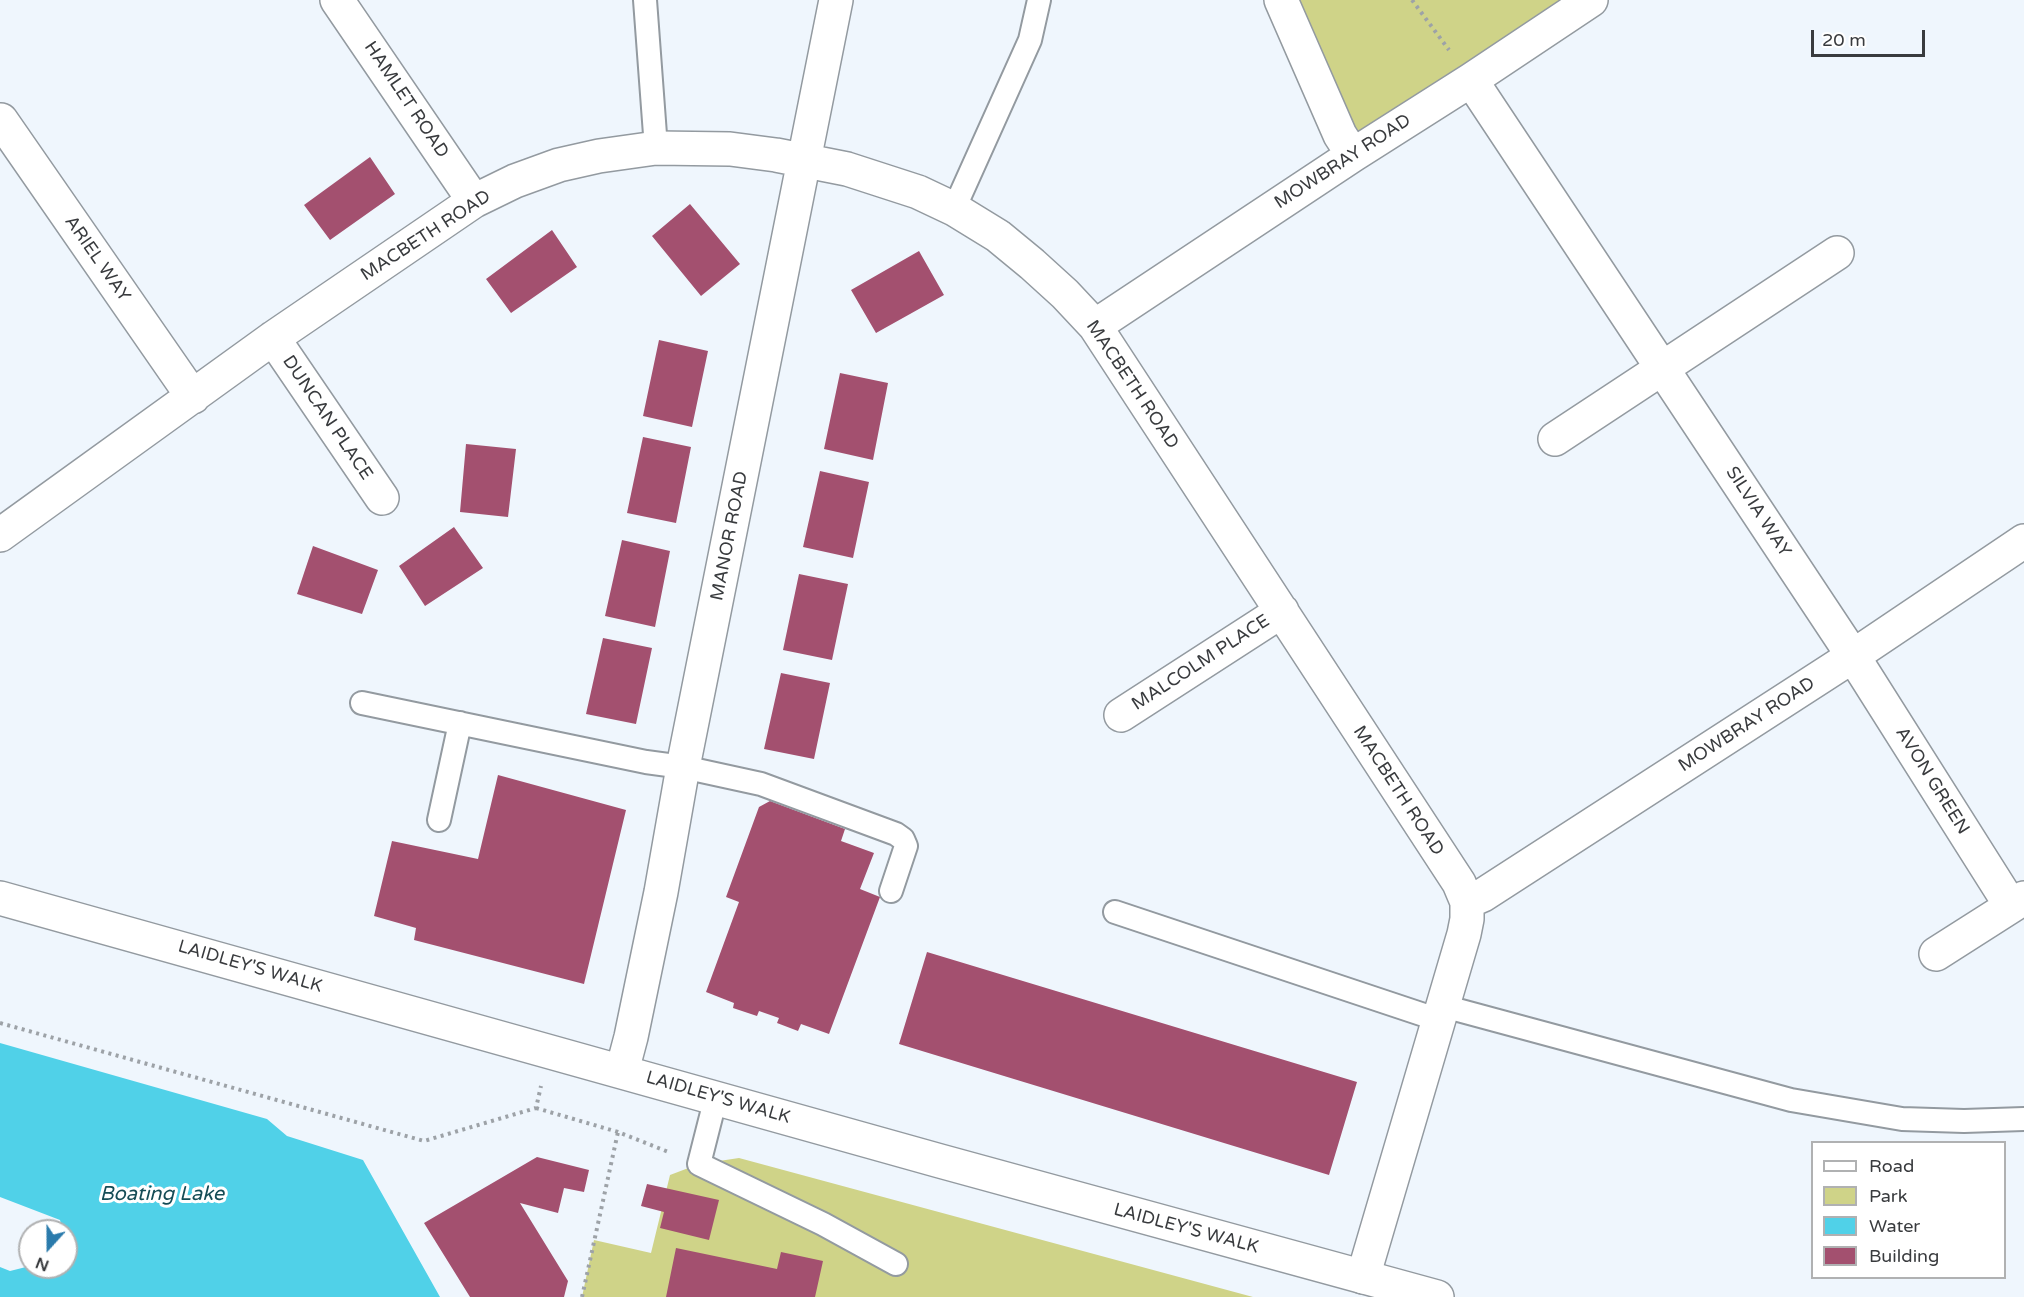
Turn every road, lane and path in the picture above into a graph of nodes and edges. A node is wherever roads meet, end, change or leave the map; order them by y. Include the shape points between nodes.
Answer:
1 (337, 0) edge
2 (645, 0) edge
3 (836, 0) edge
4 (1039, 0) edge
5 (1281, 0) edge
6 (1412, 0) edge
7 (1591, 0) edge
8 (1471, 80) junction
9 (1, 120) edge
10 (656, 148) junction
11 (1353, 155) junction
12 (805, 160) junction
13 (474, 201) junction
14 (954, 209) junction
15 (1837, 254) dead end
16 (1095, 326) junction
17 (273, 338) junction
18 (1663, 367) junction
19 (193, 397) junction
20 (1555, 439) dead end
21 (382, 498) dead end
22 (0, 535) edge
23 (2024, 541) edge
24 (1282, 611) junction
25 (1853, 656) junction
26 (362, 703) dead end
27 (1121, 715) dead end
28 (460, 723) junction
29 (683, 767) junction
30 (440, 820) dead end
31 (891, 891) dead end
32 (0, 898) edge
33 (1467, 902) junction
34 (2018, 902) edge
35 (1115, 912) dead end
36 (1936, 954) dead end
37 (1441, 1013) junction
38 (0, 1023) edge
39 (550, 1051) junction
40 (622, 1071) junction
41 (716, 1097) junction
42 (536, 1108) junction
43 (2024, 1119) edge
44 (618, 1132) junction
45 (699, 1164) junction
46 (896, 1264) dead end
47 (1363, 1277) junction
48 (582, 1297) edge
49 (1437, 1297) edge

1 - 13 street, HAMLET ROAD
2 - 10 lane
3 - 12 street, MANOR ROAD
4 - 14 lane via 1030,40
5 - 11 street via 1340,135
6 - 8 path
7 - 8 street, MOWBRAY ROAD
8 - 11 street, MOWBRAY ROAD
8 - 18 street, SILVIA WAY
9 - 19 street, ARIEL WAY
10 - 12 street, MACBETH ROAD via 730,149
10 - 13 street, MACBETH ROAD via 559,165
11 - 16 street, MOWBRAY ROAD
12 - 14 street, MACBETH ROAD via 883,179
12 - 29 street, MANOR ROAD
13 - 17 street, MACBETH ROAD
14 - 16 street, MACBETH ROAD via 998,236 1032,264
15 - 18 street
16 - 24 street, MACBETH ROAD
17 - 19 street, MACBETH ROAD
17 - 21 street, DUNCAN PLACE
18 - 20 street
18 - 25 street, SILVIA WAY
19 - 22 street, MACBETH ROAD
23 - 25 street, MOWBRAY ROAD
24 - 27 street, MALCOLM PLACE
24 - 33 street, MACBETH ROAD via 1459,883
25 - 33 street, MOWBRAY ROAD
25 - 34 street, AVON GREEN
26 - 28 lane
28 - 29 lane
28 - 30 lane
29 - 31 lane via 760,784 896,834 906,846
29 - 40 street, MANOR ROAD
32 - 39 street, LAIDLEY'S WALK
33 - 37 street via 1464,934
34 - 36 street, AVON GREEN
35 - 37 lane
37 - 43 lane via 1791,1100 1902,1119
37 - 47 street
38 - 42 path via 424,1141
39 - 40 street, LAIDLEY'S WALK
39 - 42 path
40 - 41 street, LAIDLEY'S WALK
41 - 45 lane
41 - 47 street, LAIDLEY'S WALK
42 - 44 path
44 - 45 path
44 - 48 path
45 - 46 lane
47 - 49 street, LAIDLEY'S WALK

